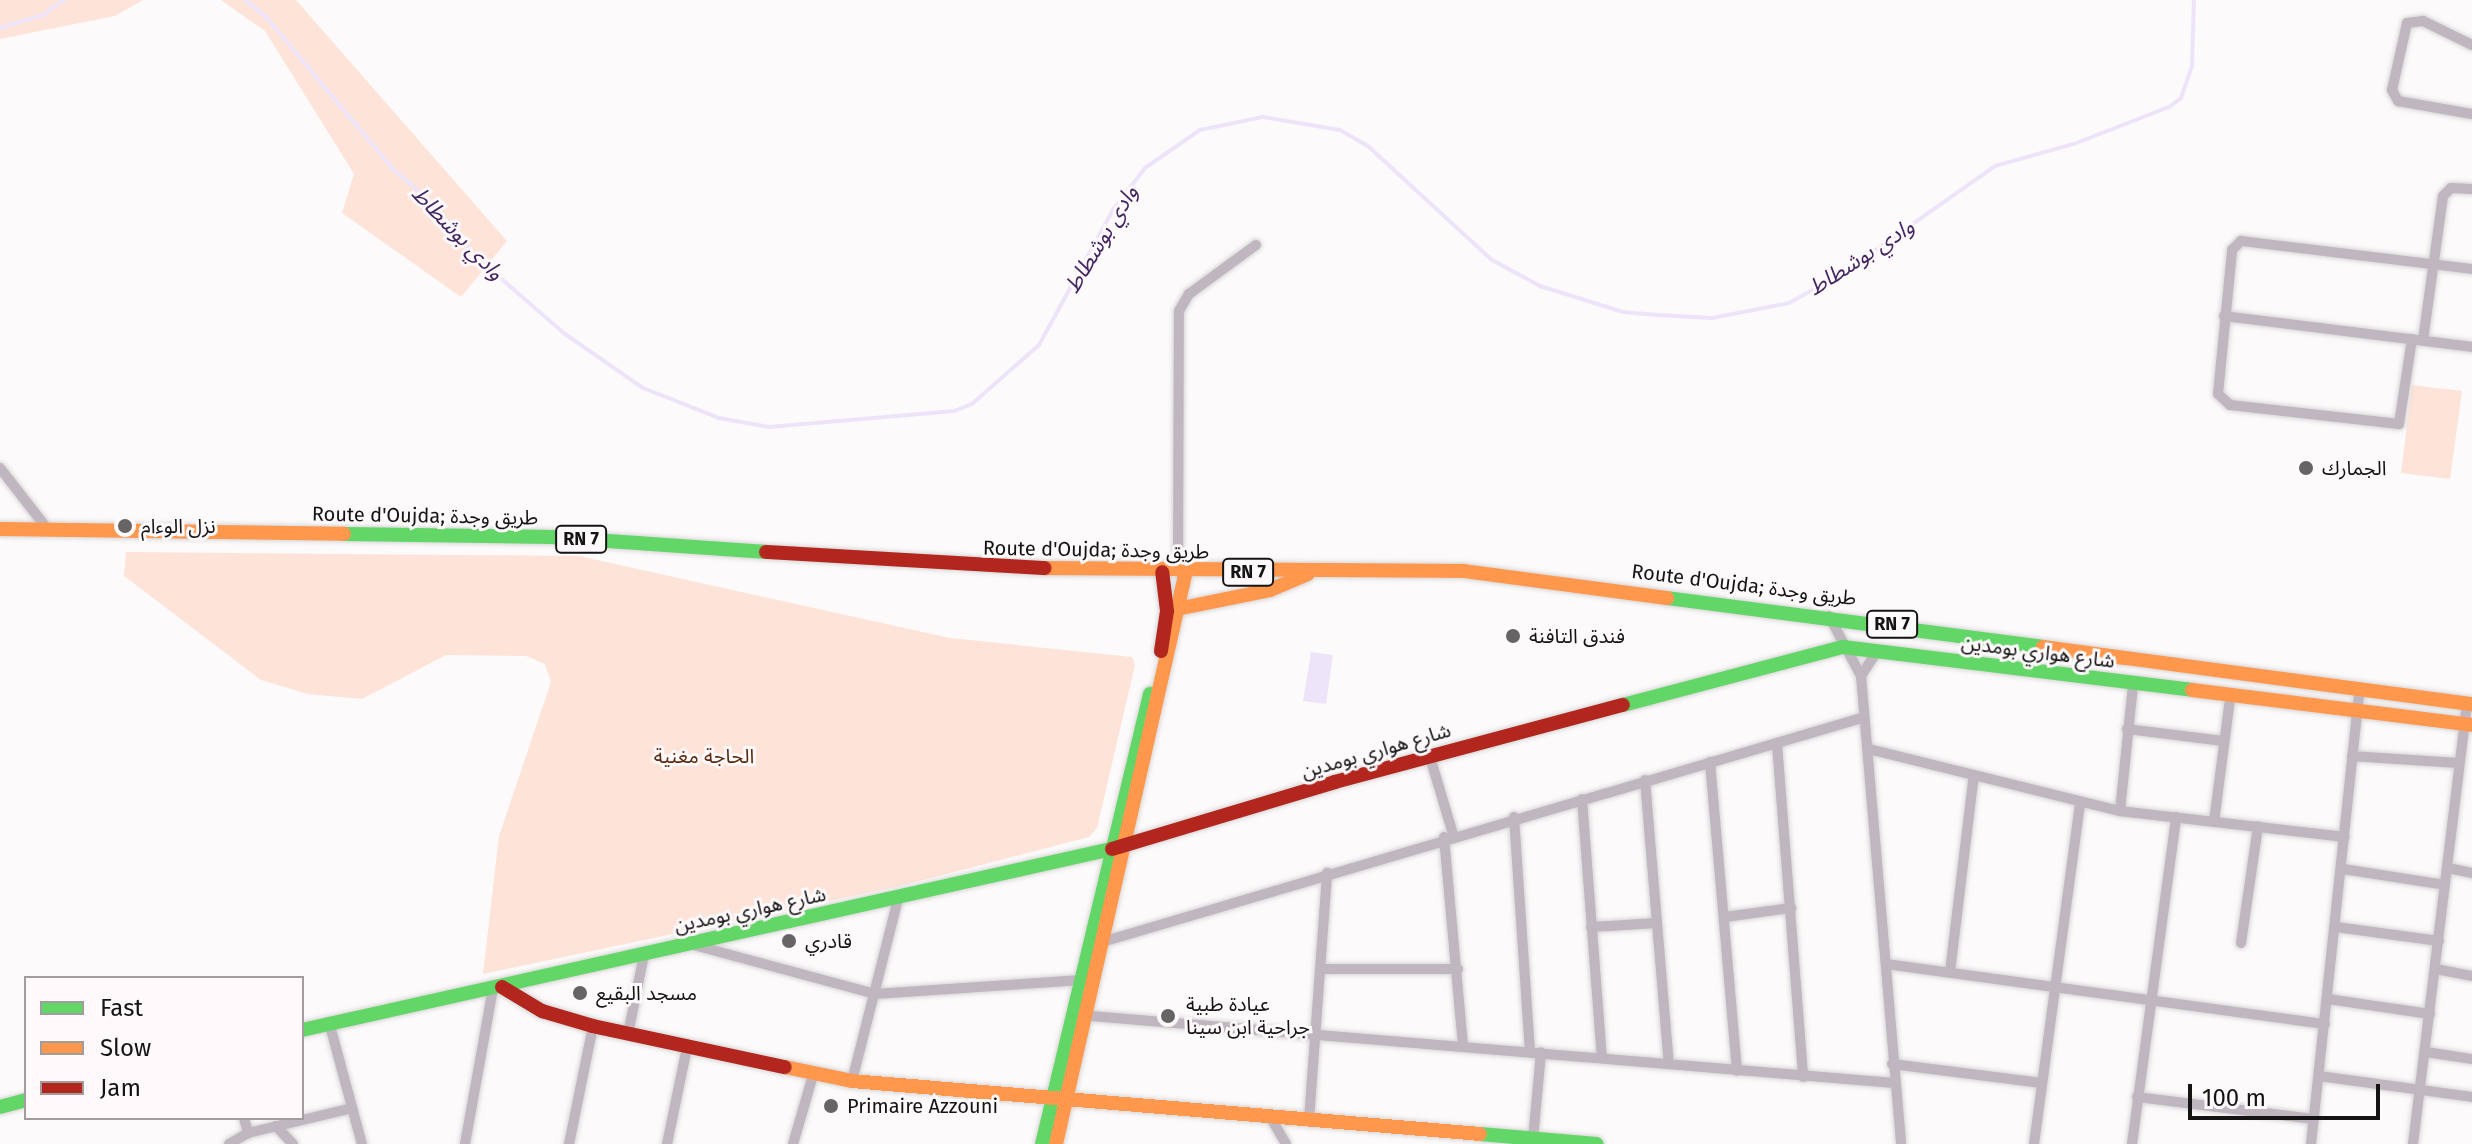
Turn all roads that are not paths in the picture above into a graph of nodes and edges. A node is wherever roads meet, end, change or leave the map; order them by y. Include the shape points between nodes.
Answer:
1 (2472, 45) edge
2 (2472, 114) edge
3 (2472, 189) edge
4 (1256, 245) dead end
5 (2432, 264) junction
6 (2472, 269) edge
7 (2224, 316) junction
8 (2417, 339) junction
9 (2472, 347) edge
10 (0, 468) edge
11 (0, 529) edge
12 (50, 533) junction
13 (1162, 572) junction
14 (1182, 572) junction
15 (1309, 574) junction
16 (1173, 610) junction
17 (1829, 615) junction
18 (1843, 647) junction
19 (1878, 650) junction
20 (1861, 676) junction
21 (2133, 685) junction
22 (2360, 688) junction
23 (2230, 698) junction
24 (2469, 703) edge
25 (2358, 711) junction
26 (1865, 717) junction
27 (2468, 725) edge
28 (2127, 729) junction
29 (2224, 741) junction
30 (1777, 744) junction
31 (1869, 749) junction
32 (2352, 756) junction
33 (1430, 757) junction
34 (1710, 762) junction
35 (2457, 763) junction
36 (1974, 775) junction
37 (1645, 780) junction
38 (1582, 799) junction
39 (2080, 803) junction
40 (2120, 811) junction
41 (1514, 817) junction
42 (2176, 817) junction
43 (2214, 822) junction
44 (2258, 826) junction
45 (1449, 836) junction
46 (2345, 837) junction
47 (1118, 847) junction
48 (2448, 868) junction
49 (2343, 869) junction
50 (1327, 873) junction
51 (2472, 873) edge
52 (2445, 885) junction
53 (898, 899) junction
54 (1791, 908) junction
55 (1725, 917) junction
56 (1656, 923) junction
57 (1591, 927) junction
58 (2336, 927) junction
59 (2439, 941) junction
60 (1102, 942) junction
61 (2241, 943) dead end
62 (688, 944) junction
63 (644, 955) junction
64 (1886, 964) junction
65 (1320, 969) junction
66 (1458, 969) junction
67 (2436, 969) junction
68 (1950, 972) junction
69 (2472, 976) edge
70 (1082, 980) junction
71 (497, 988) junction
72 (2057, 988) junction
73 (875, 994) junction
74 (2328, 999) junction
75 (2151, 1001) junction
76 (2430, 1014) junction
77 (1080, 1015) junction
78 (329, 1022) junction
79 (2325, 1024) junction
80 (593, 1026) junction
81 (304, 1029) edge
82 (628, 1034) junction
83 (1314, 1034) junction
84 (1463, 1046) junction
85 (687, 1047) junction
86 (1536, 1052) junction
87 (2426, 1052) junction
88 (1602, 1057) junction
89 (2472, 1059) edge
90 (1669, 1063) junction
91 (1892, 1064) junction
92 (1737, 1071) junction
93 (813, 1075) junction
94 (2319, 1076) junction
95 (1803, 1077) junction
96 (852, 1081) junction
97 (1894, 1083) junction
98 (2042, 1083) junction
99 (2422, 1088) junction
100 (2137, 1097) junction
101 (2472, 1097) edge
102 (24, 1101) edge
103 (1058, 1102) junction
104 (0, 1107) edge
105 (352, 1108) junction
106 (1271, 1118) junction
107 (304, 1119) edge
108 (2313, 1119) junction
109 (245, 1120) edge
110 (301, 1120) edge
111 (1309, 1120) junction
112 (276, 1126) junction
113 (248, 1133) junction
114 (1451, 1139) edge
115 (1533, 1139) junction
116 (1560, 1142) edge
117 (229, 1144) edge
118 (293, 1144) edge
119 (362, 1144) edge
120 (465, 1144) edge
121 (569, 1144) edge
122 (667, 1144) edge
123 (793, 1144) edge
124 (1042, 1144) edge
125 (1056, 1144) edge
126 (1286, 1144) edge
127 (1597, 1144) edge
128 (1901, 1144) edge
129 (2034, 1144) edge
130 (2132, 1144) edge
131 (2311, 1144) edge
132 (2413, 1144) edge

1 - 2 street via 2423,21 2407,23 2392,90 2398,101
3 - 5 street via 2451,188 2443,196
4 - 14 street via 1189,294 1179,311
5 - 6 street
5 - 7 street via 2241,241 2232,250
5 - 8 street
7 - 8 street
7 - 8 street via 2217,389 2225,402 2369,423 2396,424 2403,419
8 - 9 street
10 - 12 street
11 - 12 street, Route d'Oujda; طريق وجدة / RN 7
12 - 13 street, Route d'Oujda; طريق وجدة / RN 7 via 551,537 888,563
13 - 14 street, Route d'Oujda; طريق وجدة / RN 7
13 - 16 street
14 - 15 street, Route d'Oujda; طريق وجدة / RN 7
14 - 16 street
15 - 16 street via 1270,590
15 - 17 street, Route d'Oujda; طريق وجدة / RN 7 via 1464,571
16 - 47 street
17 - 18 street
17 - 22 street, Route d'Oujda; طريق وجدة / RN 7
18 - 19 street, شارع هواري بومدين
18 - 20 street
18 - 33 street, شارع هواري بومدين
19 - 20 street
19 - 21 street, شارع هواري بومدين
20 - 26 street
21 - 23 street, شارع هواري بومدين
21 - 28 street
22 - 24 street, Route d'Oujda; طريق وجدة / RN 7
22 - 25 street
23 - 25 street, شارع هواري بومدين
23 - 29 street
24 - 27 street
25 - 27 street, شارع هواري بومدين
25 - 32 street
26 - 30 street
26 - 31 street
27 - 35 street
28 - 29 street
28 - 40 street
29 - 43 street
30 - 34 street
30 - 54 street
31 - 36 street
31 - 64 street
32 - 35 street
32 - 46 street
33 - 45 street
33 - 47 street, شارع هواري بومدين
34 - 37 street
34 - 55 street
35 - 48 street
36 - 39 street
36 - 68 street
37 - 38 street
37 - 56 street
38 - 41 street
38 - 57 street
39 - 40 street
39 - 72 street
40 - 42 street
41 - 45 street
41 - 86 street
42 - 43 street
42 - 75 street
43 - 44 street
44 - 46 street
44 - 61 street
45 - 50 street
45 - 66 street
46 - 49 street
47 - 53 street, شارع هواري بومدين
47 - 60 street
47 - 70 street
48 - 51 street
48 - 52 street
49 - 52 street
49 - 58 street
50 - 60 street
50 - 65 street
52 - 59 street
53 - 62 street, شارع هواري بومدين
53 - 73 street
54 - 55 street
54 - 95 street
55 - 92 street
56 - 57 street
56 - 90 street
57 - 88 street
58 - 59 street
58 - 74 street
59 - 67 street
60 - 77 street
62 - 63 street, شارع هواري بومدين
62 - 73 street
63 - 71 street, شارع هواري بومدين
63 - 82 street
64 - 68 street
64 - 91 street
65 - 66 street
65 - 83 street
66 - 84 street
67 - 69 street
67 - 76 street
68 - 72 street
70 - 73 street
70 - 77 street
71 - 78 street, شارع هواري بومدين
71 - 80 street via 542,1011
71 - 120 street
72 - 75 street
72 - 98 street
73 - 96 street
74 - 76 street
74 - 79 street
75 - 79 street
75 - 100 street
76 - 87 street
77 - 83 street
77 - 103 street
78 - 81 street, شارع هواري بومدين
78 - 105 street
79 - 94 street
80 - 82 street
80 - 121 street
82 - 85 street
83 - 84 street
83 - 111 street
84 - 86 street
85 - 93 street
85 - 122 street
86 - 88 street
86 - 115 street
87 - 89 street
87 - 99 street
88 - 90 street
90 - 92 street
91 - 97 street
91 - 98 street
92 - 95 street
93 - 96 street
93 - 123 street
94 - 99 street
94 - 108 street
95 - 97 street
96 - 103 street
97 - 128 street
98 - 129 street
99 - 101 street
99 - 132 street
100 - 108 street
100 - 130 street
102 - 104 street
103 - 106 street
103 - 124 street
103 - 125 street
105 - 107 street
105 - 119 street
106 - 111 street
106 - 126 street
108 - 131 street
109 - 113 street
110 - 112 street
111 - 114 street
112 - 113 street
112 - 118 street
113 - 117 street
114 - 115 street
115 - 116 street
116 - 127 street

